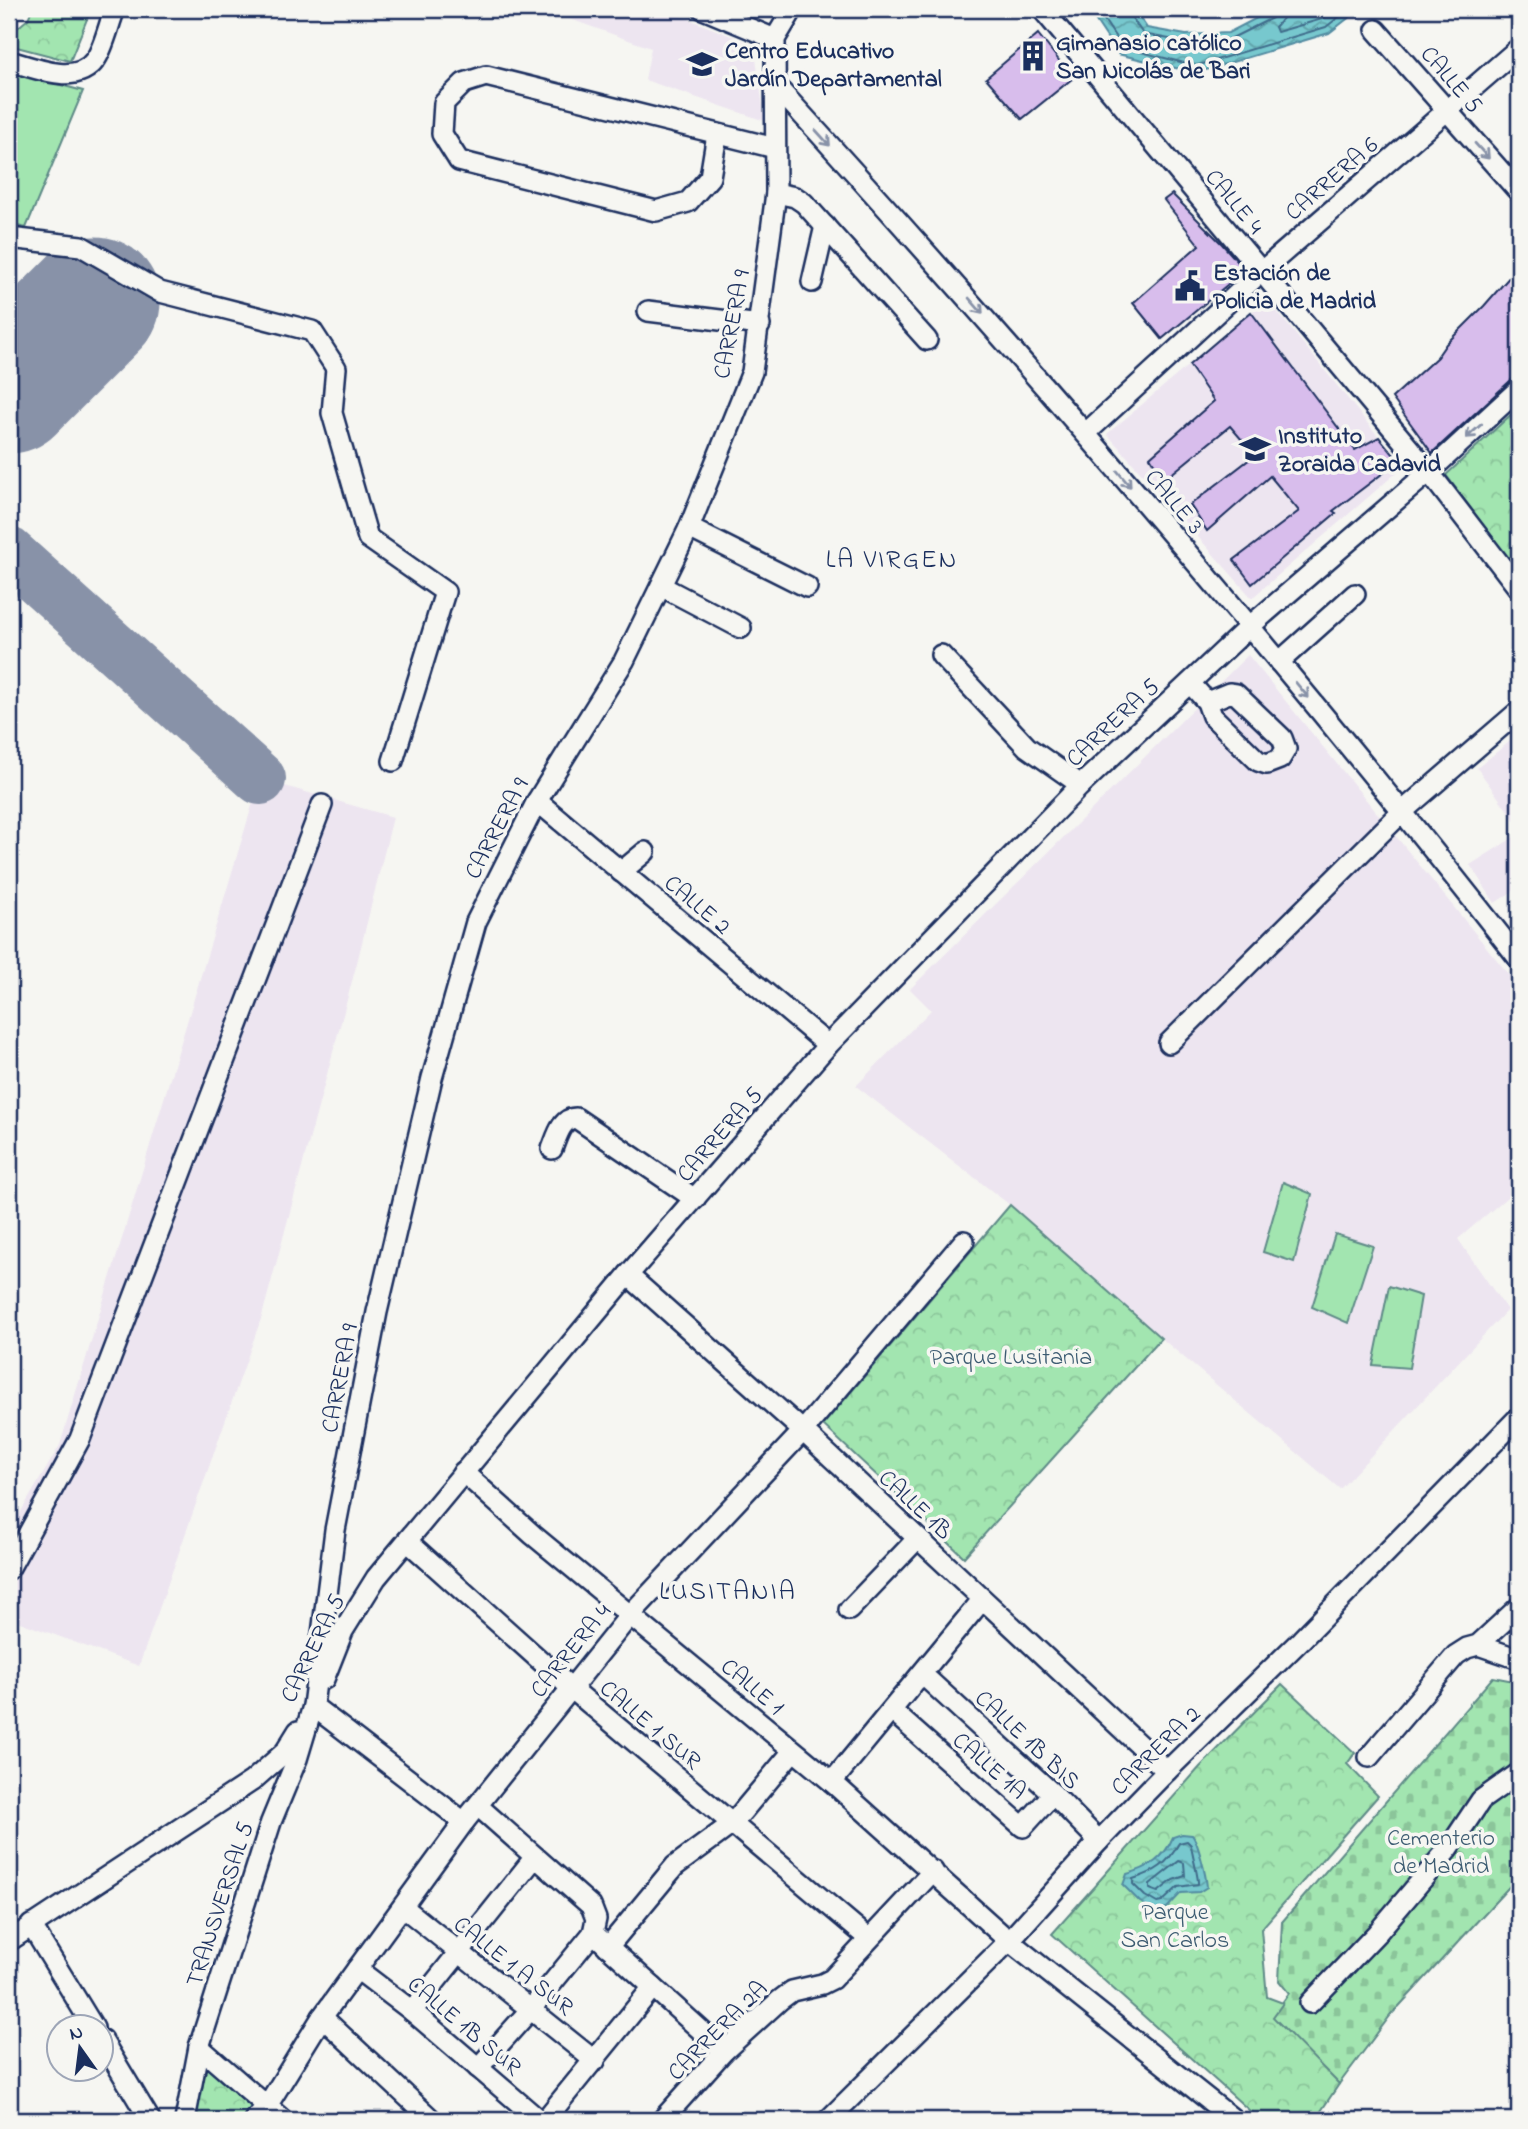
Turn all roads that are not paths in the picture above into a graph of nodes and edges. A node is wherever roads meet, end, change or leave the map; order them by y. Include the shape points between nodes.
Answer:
1 (115, 9) edge
2 (703, 9) edge
3 (793, 9) edge
4 (1042, 9) edge
5 (1376, 30) dead end
6 (775, 39) junction
7 (1519, 48) edge
8 (9, 61) edge
9 (777, 87) junction
10 (1446, 111) junction
11 (717, 134) junction
12 (775, 148) junction
13 (1519, 192) edge
14 (776, 193) junction
15 (825, 226) junction
16 (9, 238) edge
17 (1262, 271) junction
18 (811, 282) dead end
19 (648, 311) dead end
20 (760, 325) junction
21 (927, 340) dead end
22 (1519, 390) edge
23 (1086, 433) junction
24 (1429, 472) junction
25 (689, 528) junction
26 (661, 586) junction
27 (807, 587) dead end
28 (1519, 589) edge
29 (1355, 594) dead end
30 (1249, 627) junction
31 (741, 628) dead end
32 (941, 655) dead end
33 (1279, 662) junction
34 (1190, 683) junction
35 (1207, 702) dead end
36 (1519, 711) edge
37 (393, 761) dead end
38 (1081, 785) junction
39 (537, 801) junction
40 (322, 805) dead end
41 (1404, 811) junction
42 (645, 852) dead end
43 (621, 872) junction
44 (1519, 959) edge
45 (1169, 1043) dead end
46 (828, 1045) junction
47 (552, 1149) dead end
48 (695, 1199) junction
49 (964, 1241) dead end
50 (628, 1275) junction
51 (1519, 1417) edge
52 (803, 1431) junction
53 (463, 1472) junction
54 (917, 1539) junction
55 (407, 1541) junction
56 (9, 1569) edge
57 (982, 1600) junction
58 (1519, 1607) edge
59 (849, 1610) dead end
60 (630, 1615) junction
61 (1478, 1645) junction
62 (1519, 1659) edge
63 (922, 1674) junction
64 (571, 1688) junction
65 (313, 1706) junction
66 (892, 1711) junction
67 (793, 1751) junction
68 (1369, 1757) dead end
69 (1167, 1771) junction
70 (1519, 1773) edge
71 (832, 1782) junction
72 (1053, 1794) junction
73 (478, 1806) junction
74 (464, 1822) junction
75 (732, 1824) junction
76 (1100, 1841) junction
77 (535, 1857) junction
78 (933, 1871) junction
79 (403, 1907) junction
80 (32, 1925) junction
81 (593, 1933) junction
82 (868, 1938) junction
83 (9, 1941) edge
84 (1009, 1941) junction
85 (608, 1947) junction
86 (460, 1954) junction
87 (358, 1969) junction
88 (653, 1987) junction
89 (1310, 2003) dead end
90 (531, 2009) junction
91 (412, 2011) junction
92 (86, 2014) edge
93 (322, 2017) junction
94 (199, 2047) junction
95 (724, 2051) junction
96 (595, 2060) junction
97 (116, 2063) edge
98 (478, 2068) junction
99 (261, 2113) edge
100 (430, 2118) dead end
101 (150, 2120) edge
102 (185, 2120) edge
103 (283, 2120) edge
104 (539, 2120) edge
105 (545, 2120) edge
106 (662, 2120) edge
107 (828, 2120) edge
108 (1234, 2120) edge

1 - 8 street via 95,60 81,72 58,74
2 - 6 street
3 - 6 street
4 - 17 street, CALLE 4
5 - 10 street, CALLE 5
6 - 9 street, CARRERA 9
7 - 10 street, CARRERA 6
9 - 12 street, CARRERA 9
9 -> 23 street, CALLE 3
10 -> 13 street, CALLE 5
10 - 17 street, CARRERA 6
11 - 11 street via 710,177 688,202 656,211 459,161 442,134 444,103 464,83 486,76
11 - 12 street
12 - 14 street, CARRERA 9
14 - 15 street via 804,203
14 - 20 street, CARRERA 9
15 - 18 street
15 - 21 street
16 - 37 street via 81,246 160,292 312,331 336,368 332,413 368,538 444,592
17 - 23 street, CARRERA 6
17 - 24 street, CALLE 4
19 - 20 street
20 - 25 street, CARRERA 9 via 752,372
22 -> 24 street, CARRERA 5
23 -> 30 street, CALLE 3
24 - 28 street, CALLE 4
24 - 30 street, CARRERA 5
25 - 26 street, CARRERA 9
25 - 27 street
26 - 31 street
26 - 39 street, CARRERA 9 via 624,661
29 - 33 street
30 - 33 street, CALLE 3
30 - 34 street, CARRERA 5
32 - 38 street via 1027,747
33 -> 41 street, CALLE 3
34 - 35 street
34 - 38 street, CARRERA 5
36 - 41 street
38 - 46 street, CARRERA 5
39 - 43 street, CALLE 2
39 - 65 street, CARRERA 9 via 476,922 432,1078 376,1312 335,1530
40 - 56 street via 80,1439
41 - 44 street, CALLE 3
41 - 45 street
42 - 43 street
43 - 46 street, CALLE 2
46 - 48 street, CARRERA 5
47 - 48 street via 564,1122 576,1118
48 - 50 street, CARRERA 5
49 - 52 street, CARRERA 4
50 - 52 street, CALLE 1B
50 - 53 street, CARRERA 5
51 - 69 street, CARRERA 2
52 - 54 street, CALLE 1B
52 - 60 street, CARRERA 4
53 - 55 street, CARRERA 5
53 - 60 street, CALLE 1
54 - 57 street, CALLE 1B
54 - 59 street
55 - 64 street, CALLE 1 SUR
55 - 65 street, CARRERA 5 via 376,1578 343,1631
57 - 63 street
57 - 69 street, CALLE 1B
58 - 61 street
60 - 64 street, CARRERA 4
60 - 67 street, CALLE 1
61 - 62 street
61 - 68 street via 1456,1655
63 - 66 street
63 - 72 street, CALLE 1B BIS
64 - 73 street, CARRERA 4
64 - 75 street, CALLE 1 SUR
65 - 74 street
65 - 80 street, CARRERA 5 via 285,1752 252,1782
65 - 94 street, TRANSVERSAL 5
66 - 71 street
66 - 72 street, CALLE 1A via 1023,1827
67 - 71 street, CALLE 1
67 - 75 street
69 - 76 street, CARRERA 2
70 - 89 street via 1481,1800 1449,1848
71 - 78 street, CALLE 1
72 - 76 street, CALLE 1B BIS
73 - 74 street, CARRERA 4
73 - 77 street
74 - 79 street, CARRERA 4
75 - 82 street, CALLE 1 SUR
75 - 85 street via 675,1866
76 - 84 street, CARRERA 2
77 - 81 street via 591,1906 596,1919
77 - 86 street
78 - 82 street, CARRERA 2A
78 - 84 street, CALLE 1
79 - 86 street, CALLE 1 A SUR
79 - 87 street, CARRERA 4
80 - 83 street, CARRERA 5
80 - 92 street
81 - 85 street
81 - 90 street
82 - 95 street, CARRERA 2A via 832,1979 792,1991
84 - 107 street, CARRERA 2
84 - 108 street, CALLE 1
85 - 88 street
86 - 90 street, CALLE 1 A SUR
86 - 91 street
87 - 91 street, CALLE 1B SUR
87 - 93 street, CARRERA 4
88 - 95 street
88 - 96 street
90 - 96 street, CALLE 1 A SUR
90 - 98 street
91 - 98 street, CALLE 1B SUR
93 - 99 street, CARRERA 4
93 - 100 street
94 - 99 street
94 - 102 street, TRANSVERSAL 5
95 - 106 street, CARRERA 2A
96 - 105 street
97 - 101 street
98 - 104 street, CALLE 1B SUR
99 - 103 street

